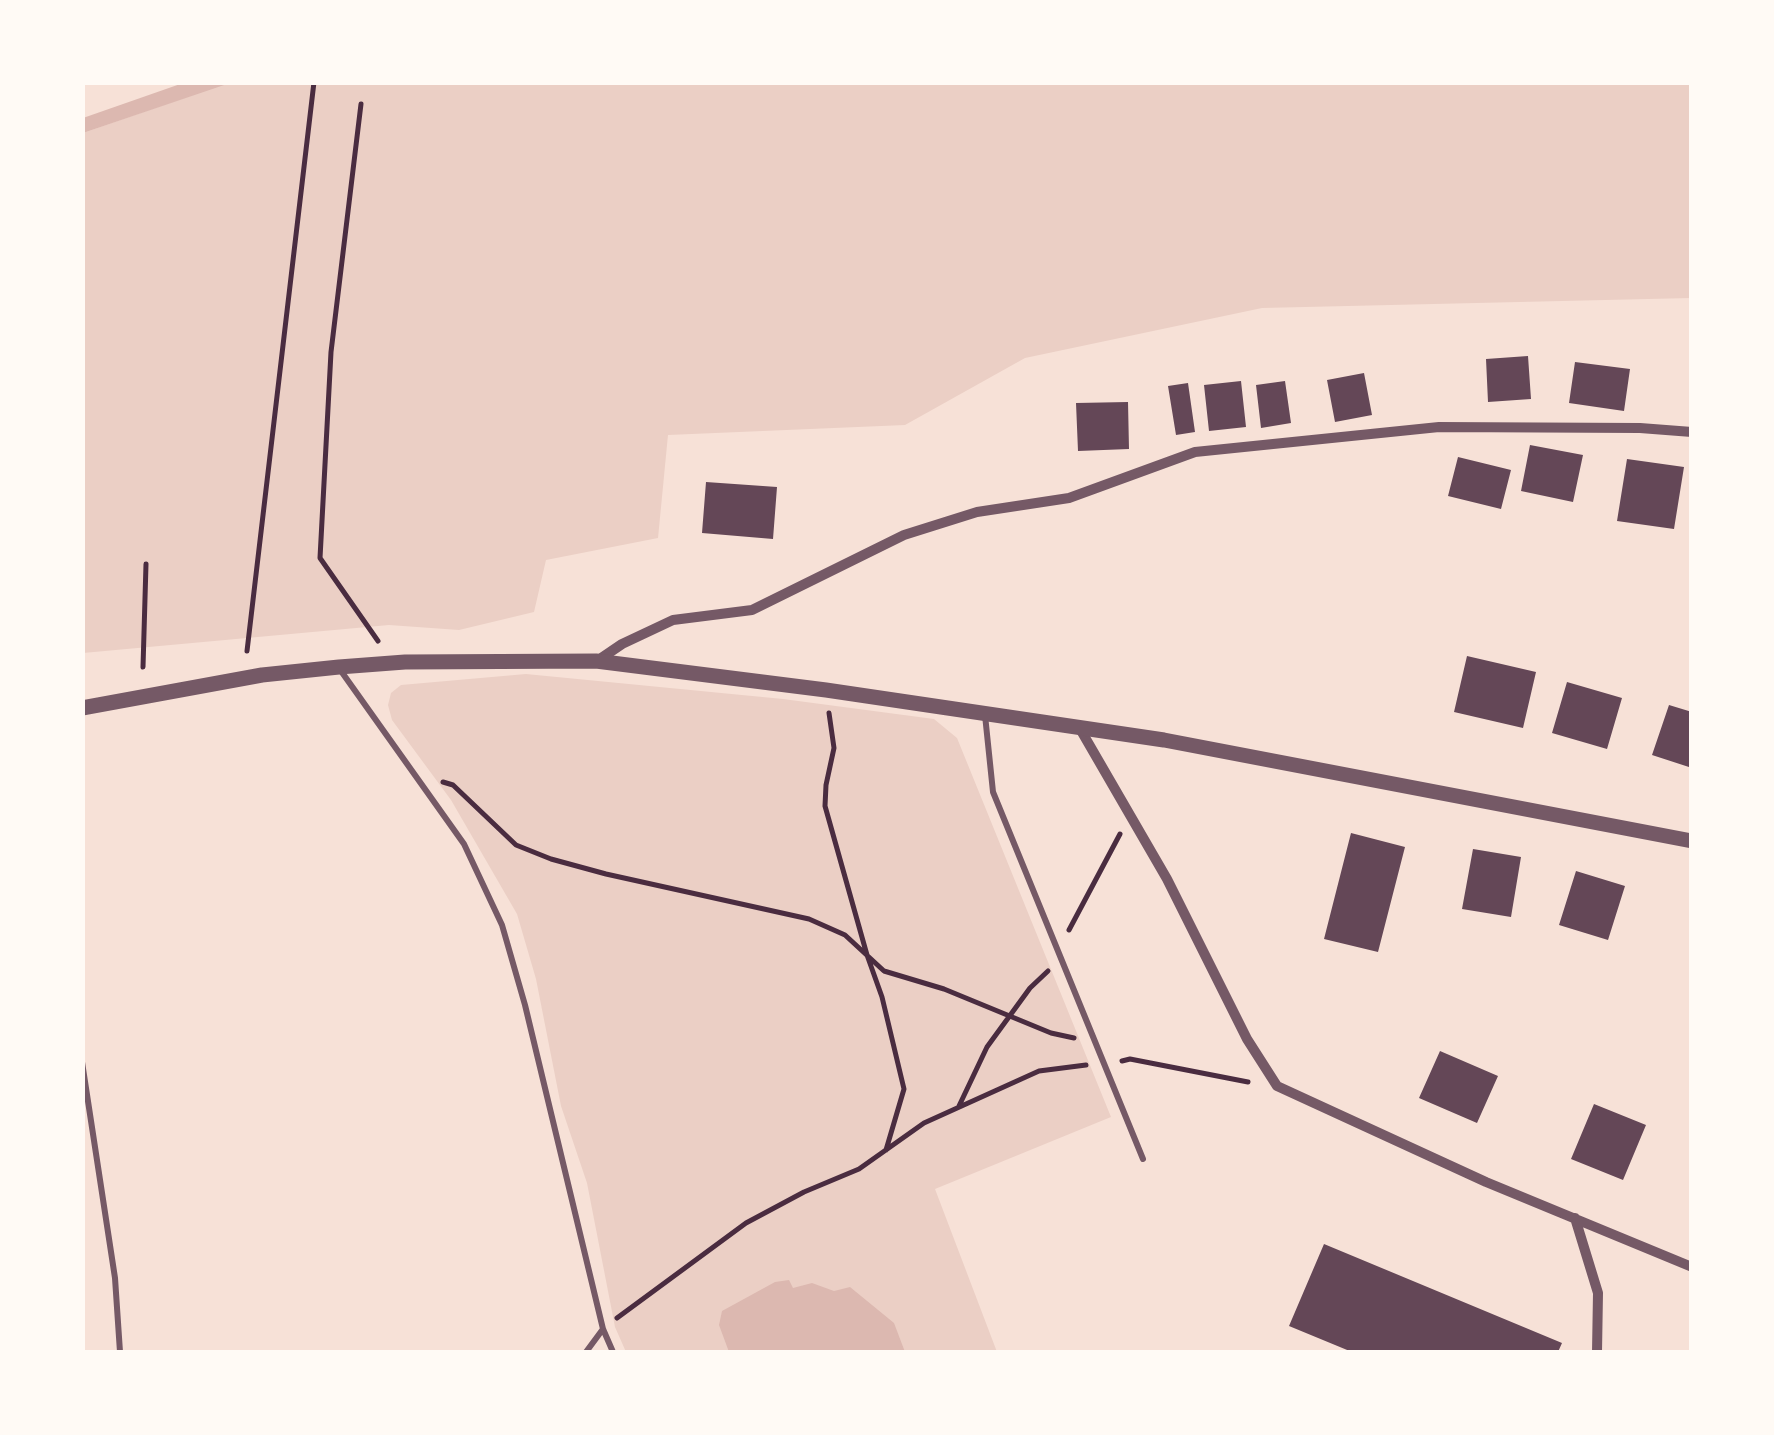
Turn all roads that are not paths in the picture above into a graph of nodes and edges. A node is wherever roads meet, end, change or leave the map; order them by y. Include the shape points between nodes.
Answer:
1 (1692, 432) edge
2 (596, 661) junction
3 (338, 668) junction
4 (82, 708) edge
5 (985, 714) junction
6 (1079, 727) junction
7 (1692, 841) edge
8 (82, 1062) edge
9 (1143, 1159) dead end
10 (1575, 1218) junction
11 (1692, 1267) edge
12 (603, 1330) junction
13 (120, 1352) edge
14 (586, 1352) edge
15 (613, 1352) edge
16 (1597, 1352) edge

1 - 2 street via 1439,427 1195,452 1068,498 977,512 904,535 752,610 673,620
2 - 3 street
2 - 5 street
3 - 4 street
3 - 12 lane via 464,844 502,926
5 - 6 street
5 - 9 lane via 993,792
6 - 7 street
6 - 10 street via 1277,1086
8 - 13 lane via 116,1278
10 - 11 street
10 - 16 street via 1598,1293
12 - 14 lane
12 - 15 lane

